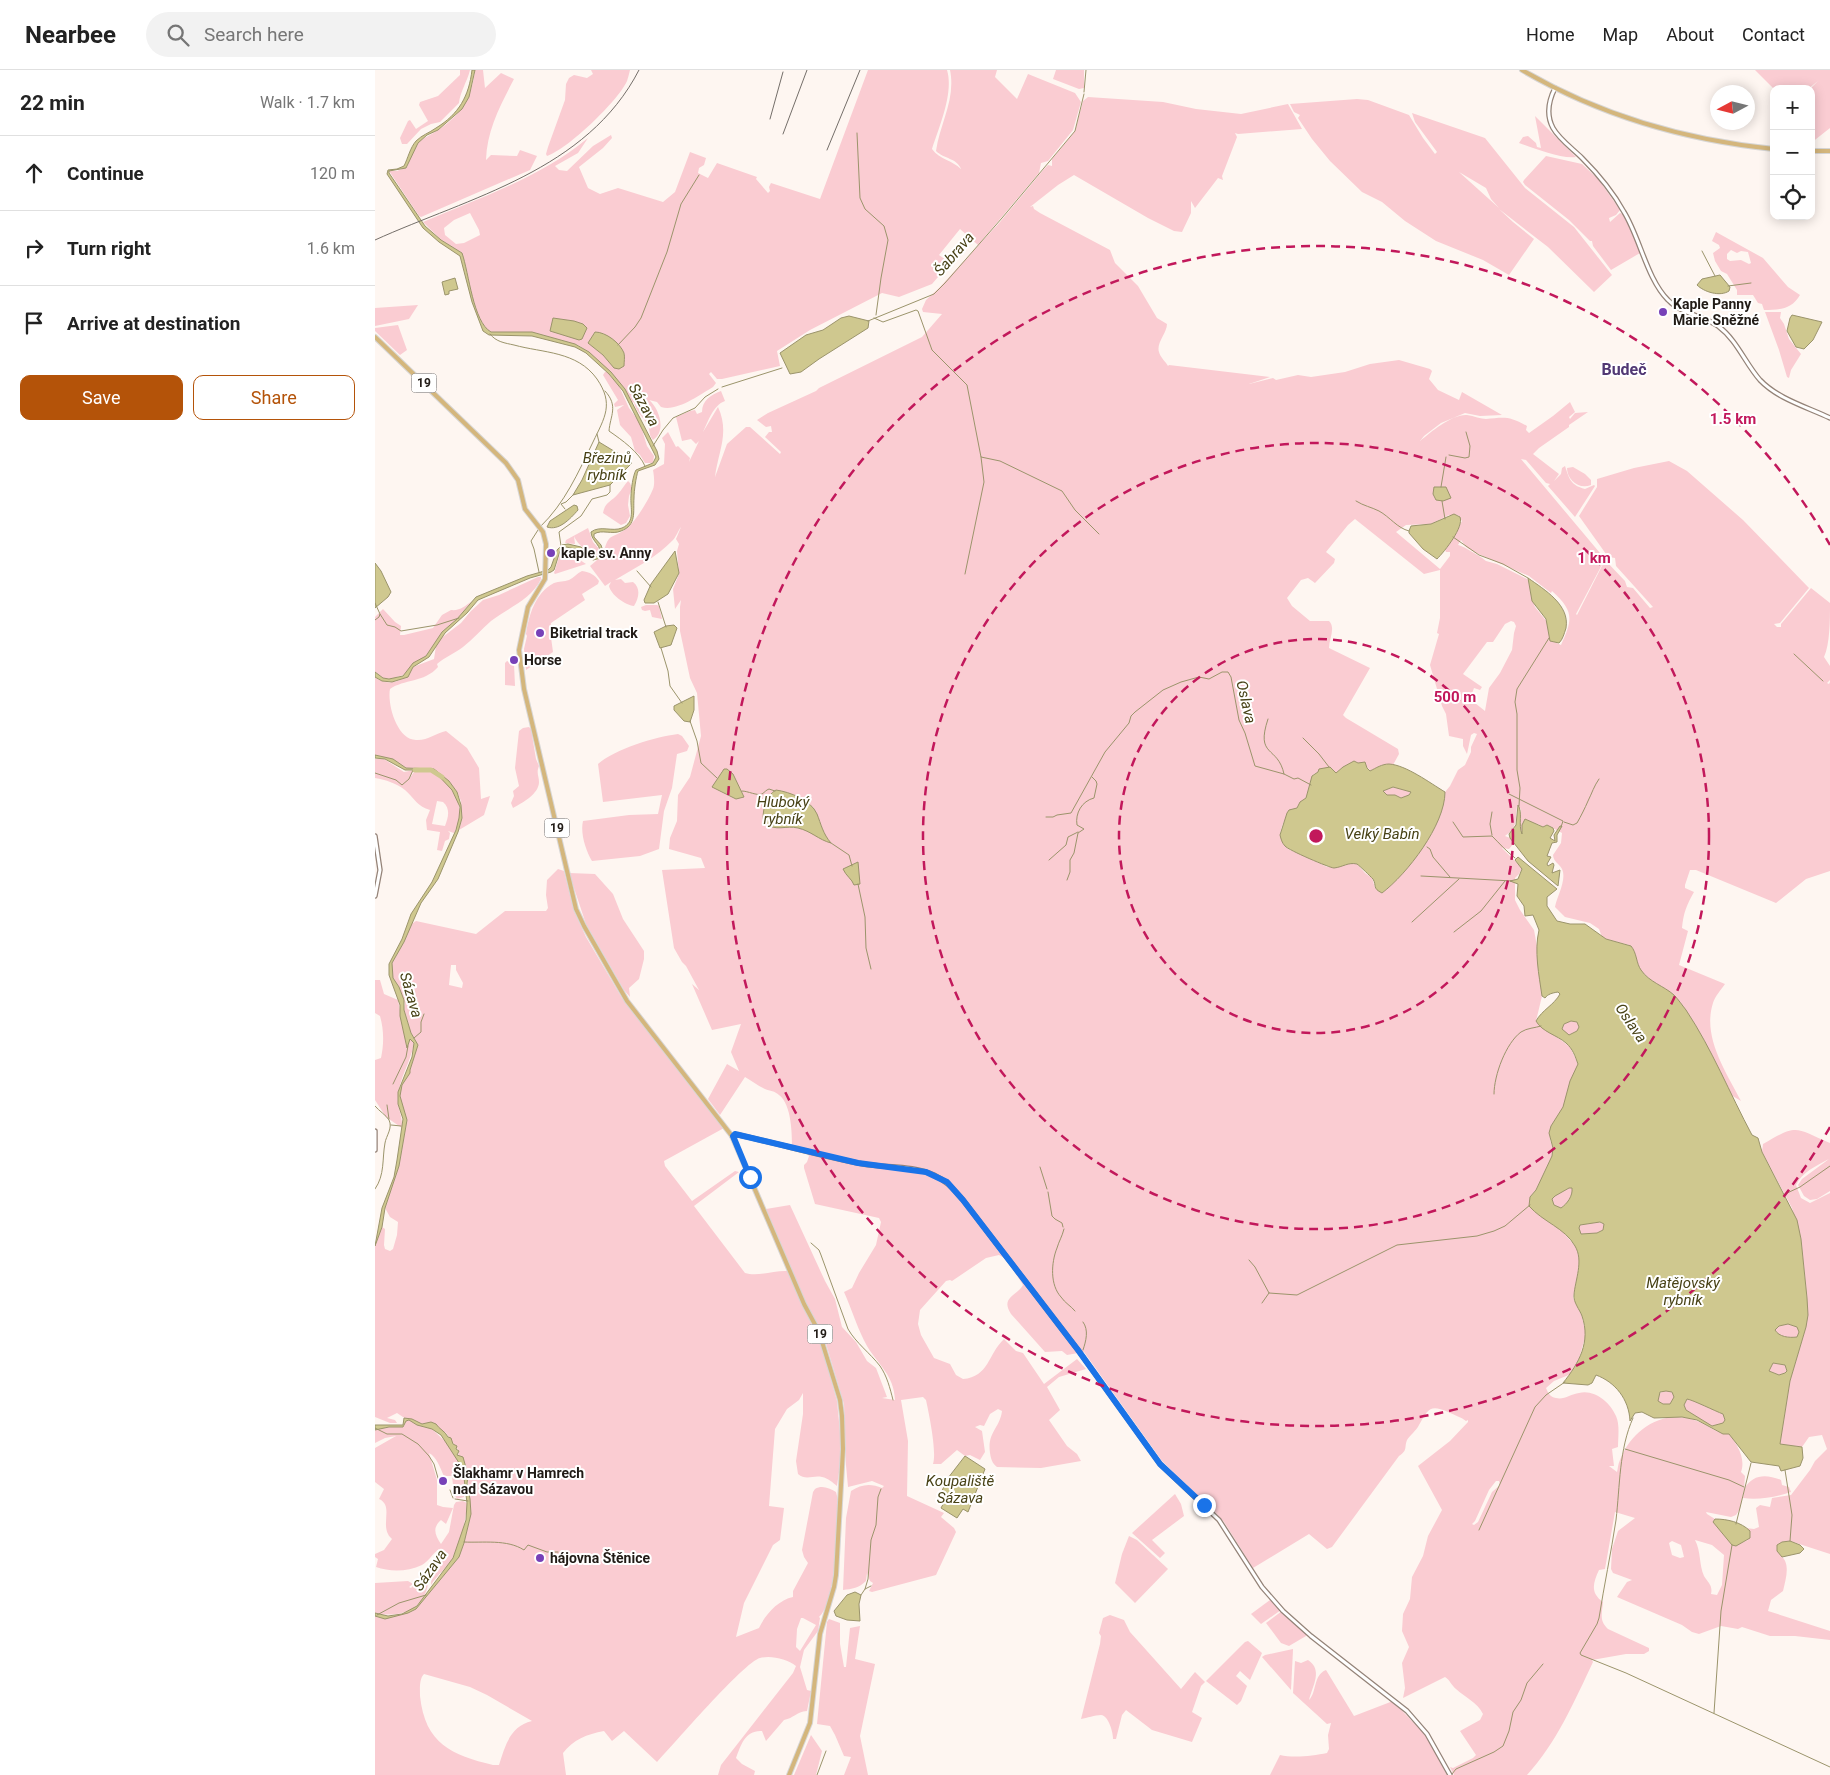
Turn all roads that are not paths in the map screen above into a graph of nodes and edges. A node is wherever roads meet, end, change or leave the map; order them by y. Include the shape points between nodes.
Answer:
1 (1522, 70) edge
2 (1555, 88) junction
3 (1770, 149) edge
4 (1815, 150) edge
5 (1830, 151) edge
6 (375, 337) edge
7 (1830, 418) edge
8 (375, 836) edge
9 (375, 896) edge
10 (375, 1131) edge
11 (733, 1136) junction
12 (375, 1150) edge
13 (1449, 1774) edge
14 (789, 1775) edge

1 - 2 main road
2 - 3 main road via 1614,114 1673,132
2 - 7 street via 1549,110 1554,130 1593,169 1619,203 1662,294 1677,308 1710,322 1725,333 1755,374 1772,390
4 - 5 main road
6 - 11 main road, 19 via 506,463 519,484 525,509 540,527 546,544 545,572 543,583 527,607 519,650 524,689 576,909 627,1001
8 - 9 street via 380,870
10 - 12 street
11 - 13 street via 879,1167 918,1170 947,1182 1080,1352 1160,1464 1215,1515 1262,1587 1311,1636 1407,1711 1427,1734
11 - 14 main road, 19 via 819,1332 842,1412 843,1449 835,1581 820,1634 810,1723

